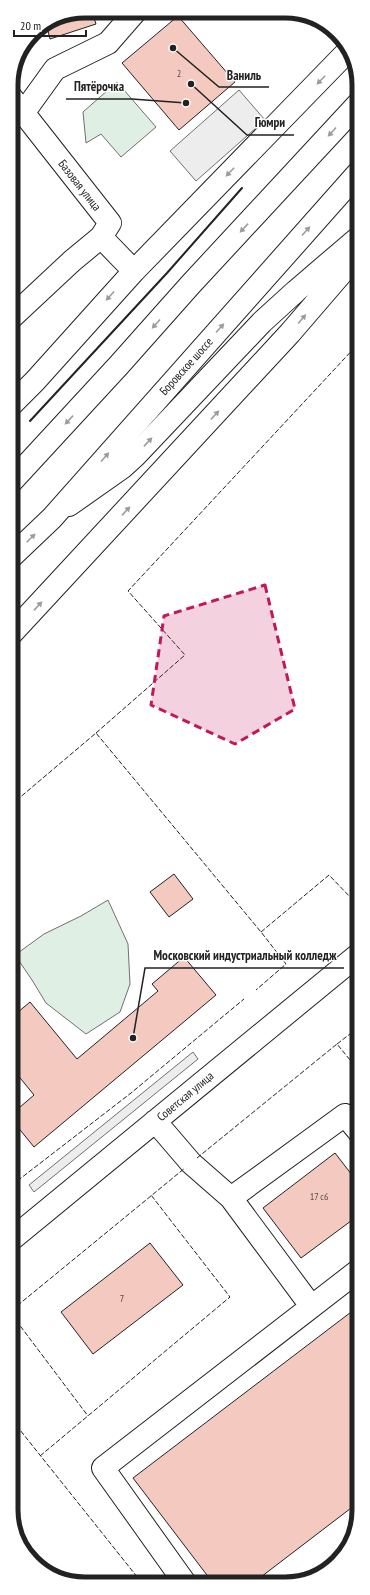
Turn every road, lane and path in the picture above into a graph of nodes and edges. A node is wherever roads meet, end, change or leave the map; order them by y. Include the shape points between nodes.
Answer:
1 (130, 18) edge
2 (345, 54) edge
3 (18, 105) edge
4 (352, 111) edge
5 (352, 180) edge
6 (101, 237) junction
7 (352, 243) edge
8 (352, 261) edge
9 (134, 271) junction
10 (18, 311) edge
11 (35, 381) junction
12 (18, 398) edge
13 (18, 405) edge
14 (18, 474) edge
15 (52, 518) junction
16 (18, 551) edge
17 (18, 626) edge
18 (352, 960) edge
19 (154, 1121) junction
20 (352, 1124) edge
21 (231, 1198) junction
22 (18, 1234) edge
23 (352, 1275) edge
24 (311, 1306) junction
25 (181, 1577) edge

1 - 3 street via 108,43 55,69
2 -> 9 street
3 - 6 street, Базовая улица via 110,223
4 -> 14 street
15 -> 5 street, Боровское шоссе
6 - 9 street
6 - 10 street
15 -> 7 street via 123,467 262,322
17 -> 8 street via 290,333
9 -> 11 street
11 - 12 street
11 - 13 street
16 -> 15 street, Боровское шоссе
18 - 19 street, Советская улица
19 - 21 street via 191,1163
19 - 22 street, Советская улица
20 - 21 street via 345,1115
21 - 24 street
23 - 24 street
24 - 25 street via 103,1468

